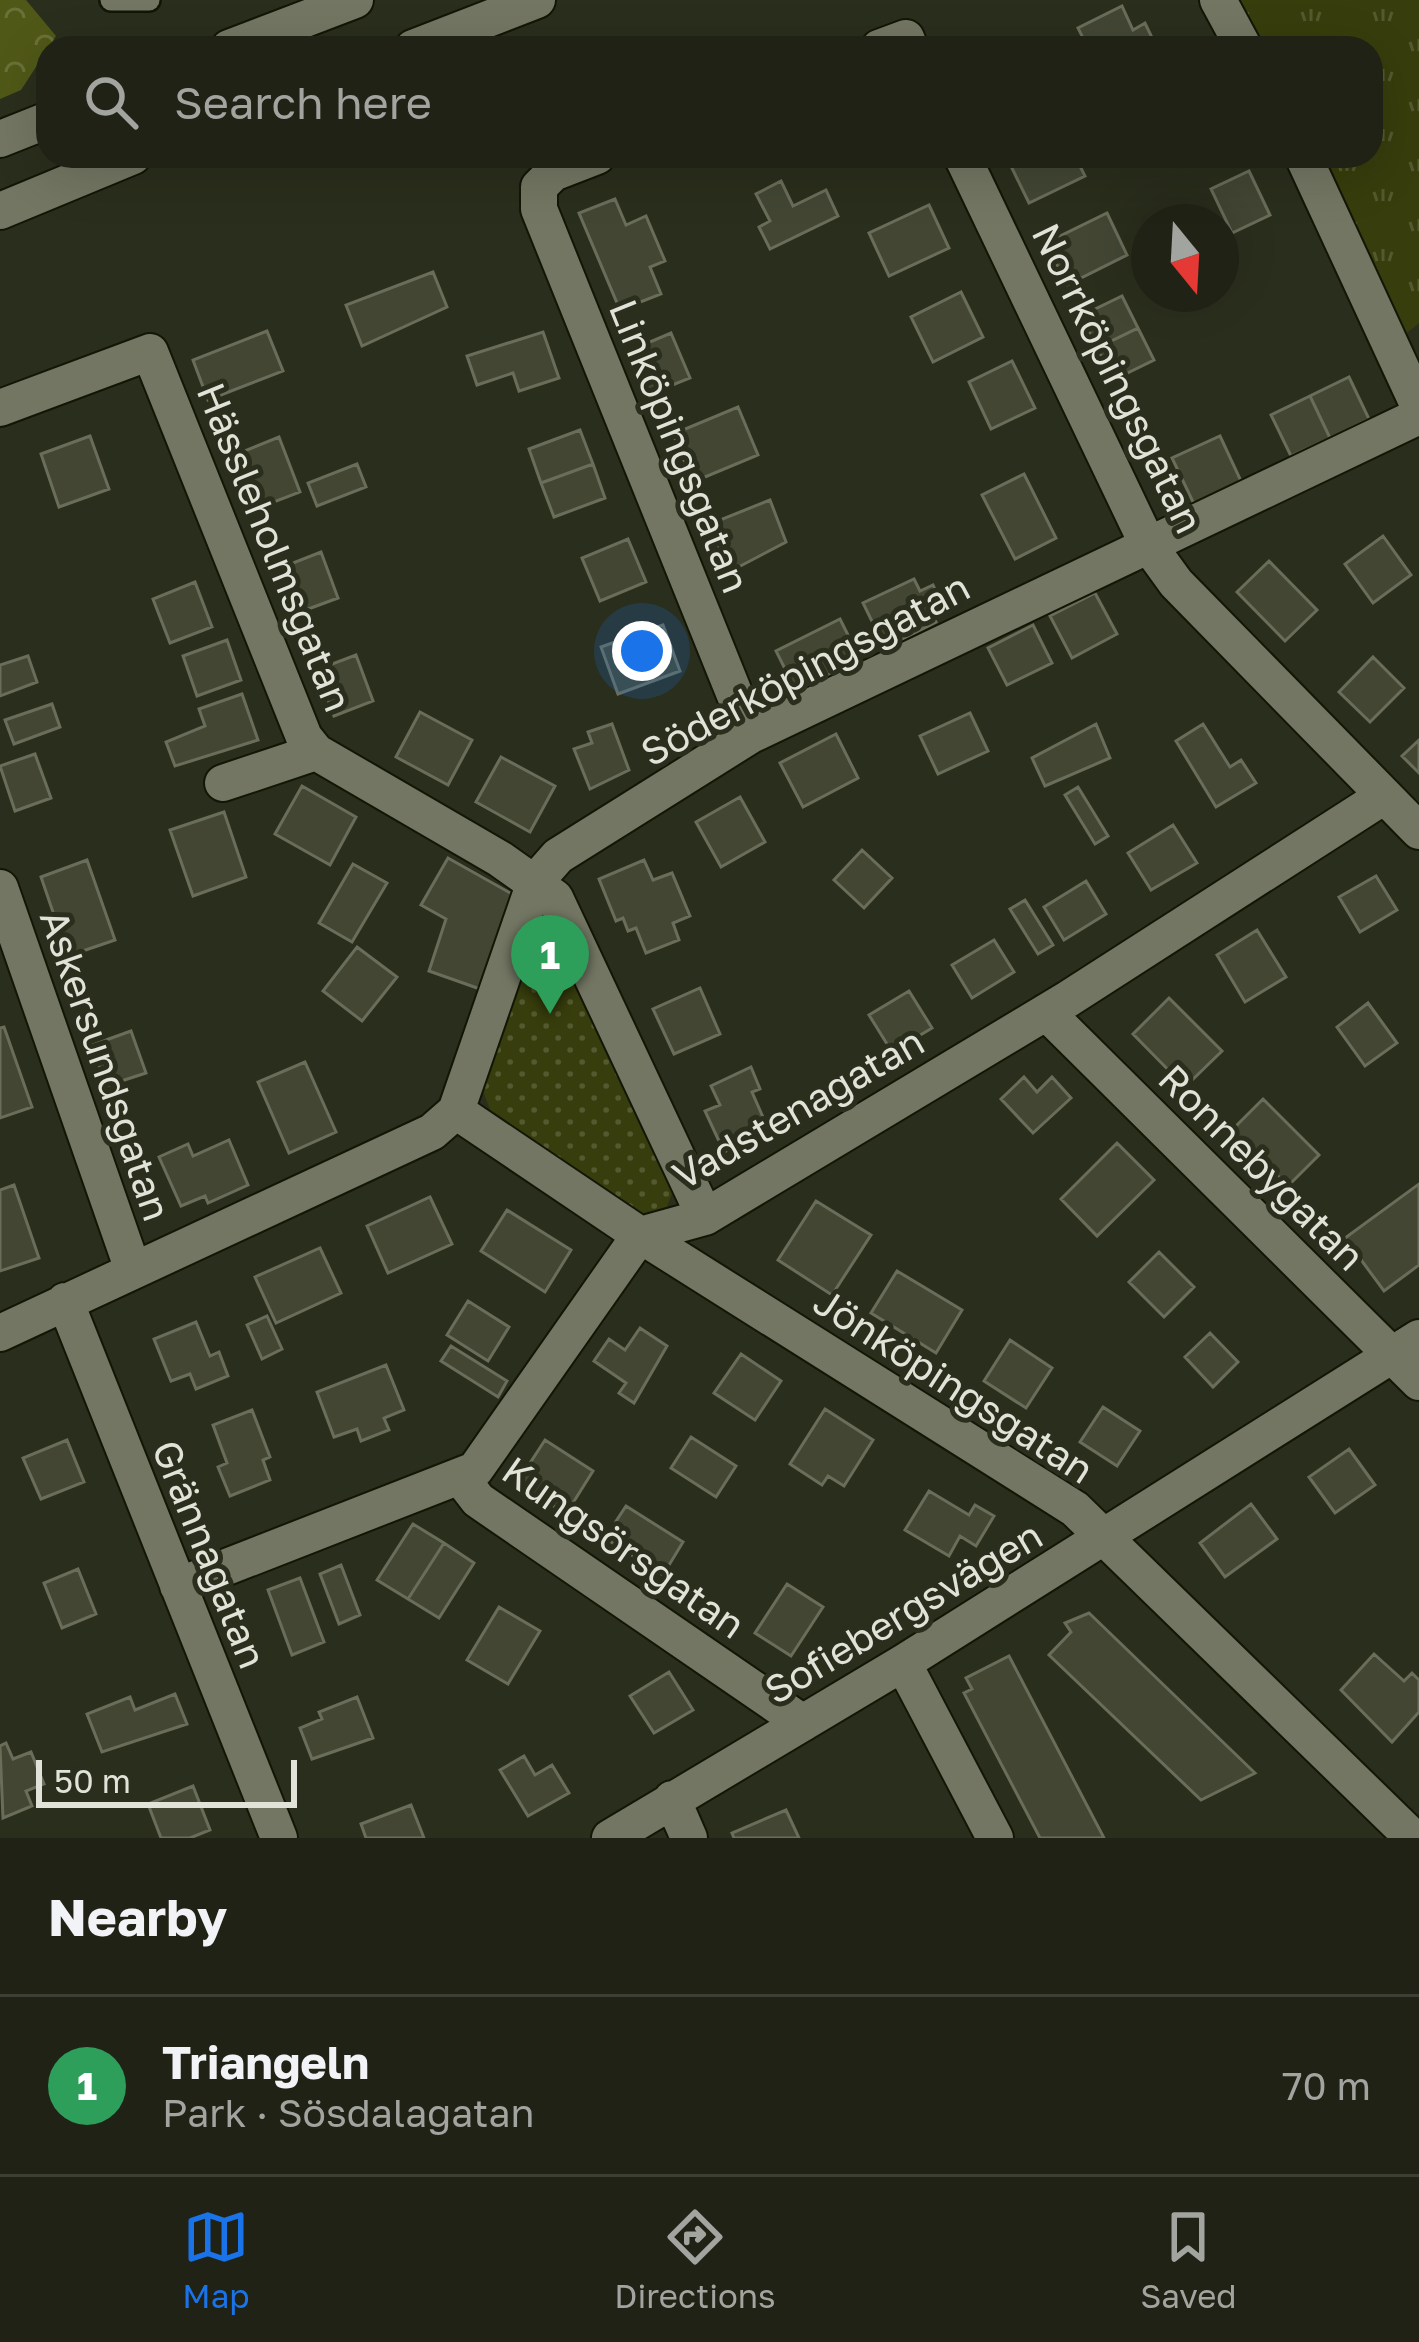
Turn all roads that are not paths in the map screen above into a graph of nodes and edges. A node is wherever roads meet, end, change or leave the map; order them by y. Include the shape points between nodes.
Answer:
1 (111, 0) edge
2 (149, 0) edge
3 (355, 0) edge
4 (537, 0) edge
5 (1218, 0) edge
6 (260, 36) edge
7 (443, 36) edge
8 (1238, 36) edge
9 (36, 125) edge
10 (0, 139) edge
11 (104, 168) edge
12 (566, 168) edge
13 (968, 168) edge
14 (1309, 168) edge
15 (0, 211) edge
16 (0, 408) edge
17 (1418, 418) edge
18 (1147, 543) junction
19 (751, 735) junction
20 (316, 752) junction
21 (223, 783) dead end
22 (1384, 796) junction
23 (1419, 831) edge
24 (535, 881) junction
25 (0, 888) edge
26 (1046, 1012) junction
27 (456, 1111) junction
28 (705, 1217) junction
29 (640, 1235) junction
30 (134, 1270) junction
31 (65, 1301) junction
32 (0, 1333) edge
33 (1411, 1359) edge
34 (460, 1478) junction
35 (1103, 1538) junction
36 (178, 1586) junction
37 (903, 1663) junction
38 (803, 1723) junction
39 (672, 1799) junction
40 (279, 1838) edge
41 (610, 1838) edge
42 (689, 1838) edge
43 (995, 1838) edge
44 (1413, 1838) edge

1 - 2 lane
3 - 6 street
4 - 7 street
5 - 8 street
9 - 10 street
11 - 15 street
12 - 19 street, Linköpingsgatan via 539,187 538,209
13 - 18 street, Norrköpingsgatan
14 - 17 street
16 - 20 street, Hässleholmsgatan via 150,352
17 - 18 street, Söderköpingsgatan
18 - 19 street, Söderköpingsgatan
18 - 22 street, Norrköpingsgatan via 1176,583
19 - 24 street, Söderköpingsgatan via 557,856
20 - 21 street
20 - 24 street, Hässleholmsgatan
22 - 23 street, Norrköpingsgatan
22 - 26 street, Vadstenagatan
24 - 27 street, Söderköpingsgatan
24 - 28 street via 564,910
25 - 30 street, Askersundsgatan
26 - 28 street, Vadstenagatan
26 - 33 street, Ronnebygatan
27 - 29 street, Jönköpingsgatan
27 - 30 street via 432,1132
28 - 29 street, Vadstenagatan
29 - 34 street via 487,1459
29 - 35 street, Jönköpingsgatan via 1075,1509
30 - 31 street
31 - 32 street
31 - 36 street, Grännagatan
33 - 35 street, Sofiebergsvägen
34 - 36 street
34 - 38 street, Kungsörsgatan via 478,1500
35 - 37 street, Sofiebergsvägen
35 - 44 street, Jönköpingsgatan
36 - 40 street, Grännagatan
37 - 38 street, Sofiebergsvägen
37 - 43 street
38 - 39 street, Sofiebergsvägen
39 - 41 street, Sofiebergsvägen
39 - 42 street

